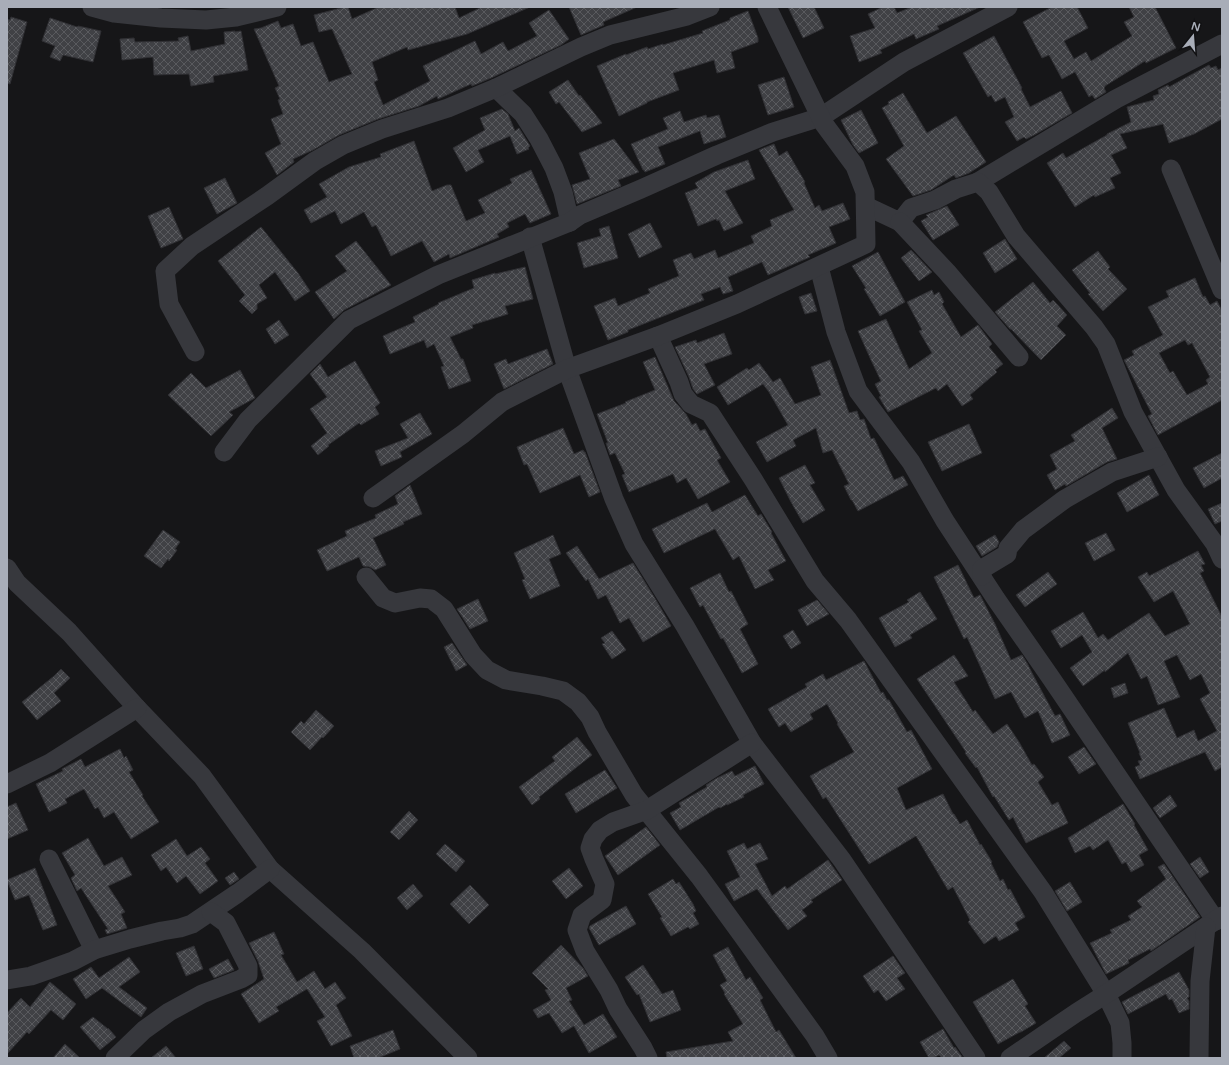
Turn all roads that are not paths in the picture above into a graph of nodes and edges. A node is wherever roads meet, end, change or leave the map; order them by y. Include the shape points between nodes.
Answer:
1 (92, 7) edge
2 (277, 7) edge
3 (710, 7) edge
4 (767, 7) edge
5 (1008, 7) edge
6 (235, 12) edge
7 (1222, 44) edge
8 (496, 88) junction
9 (821, 117) junction
10 (1171, 169) dead end
11 (978, 182) junction
12 (866, 206) junction
13 (570, 222) junction
14 (900, 222) junction
15 (530, 237) junction
16 (819, 267) junction
17 (1222, 290) edge
18 (658, 336) junction
19 (196, 352) dead end
20 (1019, 357) dead end
21 (567, 369) junction
22 (224, 452) dead end
23 (1158, 457) junction
24 (373, 498) dead end
25 (1222, 559) edge
26 (982, 576) junction
27 (366, 577) dead end
28 (10, 580) edge
29 (137, 708) junction
30 (752, 743) junction
31 (7, 784) edge
32 (647, 810) junction
33 (49, 858) dead end
34 (270, 869) junction
35 (211, 912) junction
36 (1215, 921) edge
37 (94, 950) junction
38 (7, 980) edge
39 (1106, 994) junction
40 (115, 1058) edge
41 (468, 1058) edge
42 (648, 1058) edge
43 (828, 1058) edge
44 (976, 1058) edge
45 (1010, 1058) edge
46 (1122, 1058) edge
47 (1199, 1058) edge

1 - 6 street via 114,13 206,20
2 - 6 street
3 - 8 street via 687,16 610,35
4 - 9 street
5 - 9 street via 904,62
7 - 11 street via 1116,98
8 - 13 street via 523,114 539,139 563,192
8 - 19 street via 448,108 342,145 315,160 192,246 165,271 169,304
9 - 12 street via 855,166 866,192
9 - 13 street via 717,154
10 - 17 street
11 - 14 street via 911,208
11 - 23 street via 989,192 1016,236 1106,344 1133,412
12 - 14 street
12 - 16 street via 866,244
13 - 15 street
14 - 20 street via 947,272
15 - 21 street
15 - 22 street via 438,275 349,320 248,420
16 - 18 street
16 - 26 street via 836,332 858,391 911,462 945,521
18 - 21 street
18 - 39 street via 683,394 691,404 710,413 816,581 848,620 1038,886
21 - 24 street via 502,402 463,434
21 - 30 street via 614,499 634,544 685,626
23 - 25 street via 1176,490 1215,544
23 - 26 street via 1112,472 1065,499 1023,530 1008,548 1007,554 982,569
26 - 36 street
27 - 32 street via 383,598 395,603 420,598 431,599 444,609 473,655 487,670 506,680 563,691 578,702 590,716 634,795
28 - 29 street via 69,632
29 - 31 street via 50,762
29 - 34 street via 202,776
30 - 32 street
30 - 44 street via 842,860
32 - 42 street via 613,822 600,830 593,839 590,848 605,884 602,900 582,915 577,930 585,951
32 - 43 street via 742,935
33 - 37 street
34 - 35 street
34 - 41 street via 362,951
35 - 37 street via 180,928
35 - 40 street via 226,923 248,966 248,975 202,994 169,1012 144,1030
36 - 39 street
36 - 47 street via 1200,981
37 - 38 street via 73,961 31,976
39 - 45 street
39 - 46 street via 1120,1023

